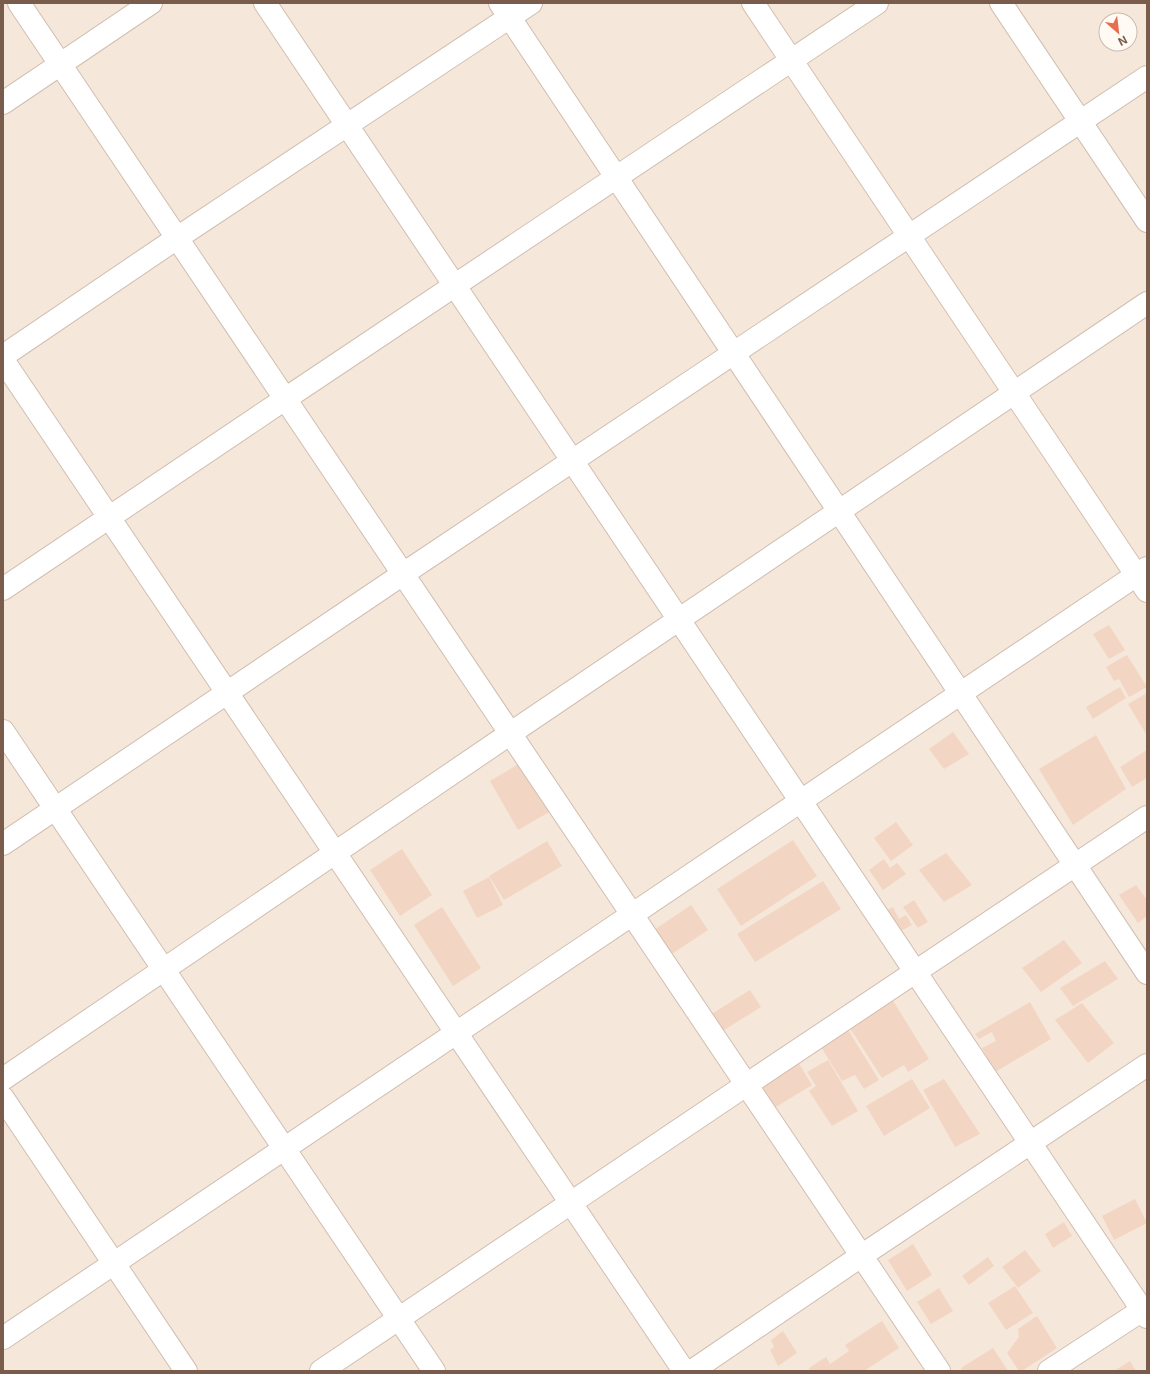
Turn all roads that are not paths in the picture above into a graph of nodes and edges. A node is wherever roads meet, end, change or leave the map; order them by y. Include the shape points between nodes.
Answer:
1 (19, 3) edge
2 (151, 3) edge
3 (265, 3) edge
4 (531, 3) edge
5 (752, 3) edge
6 (877, 3) edge
7 (1001, 3) edge
8 (504, 10) edge
9 (791, 61) junction
10 (60, 64) junction
11 (1147, 76) edge
12 (3, 103) edge
13 (1080, 121) junction
14 (348, 126) junction
15 (616, 178) junction
16 (1147, 221) edge
17 (909, 236) junction
18 (177, 238) junction
19 (455, 286) junction
20 (1147, 303) edge
21 (733, 354) junction
22 (3, 356) edge
23 (3, 360) edge
24 (1014, 393) junction
25 (285, 399) junction
26 (573, 461) junction
27 (839, 512) junction
28 (110, 518) junction
29 (403, 574) junction
30 (1144, 578) edge
31 (3, 589) edge
32 (680, 620) junction
33 (227, 693) junction
34 (961, 694) junction
35 (3, 731) edge
36 (511, 734) junction
37 (801, 802) junction
38 (55, 809) junction
39 (1147, 817) edge
40 (3, 844) edge
41 (336, 854) junction
42 (1075, 866) junction
43 (632, 914) junction
44 (164, 970) junction
45 (916, 972) junction
46 (1147, 973) edge
47 (456, 1033) junction
48 (1147, 1065) edge
49 (3, 1079) edge
50 (746, 1085) junction
51 (3, 1098) edge
52 (1031, 1143) junction
53 (284, 1149) junction
54 (571, 1204) junction
55 (861, 1256) junction
56 (114, 1264) junction
57 (1145, 1311) edge
58 (399, 1319) junction
59 (3, 1338) edge
60 (186, 1371) edge
61 (321, 1371) edge
62 (434, 1371) edge
63 (684, 1371) edge
64 (692, 1371) edge
65 (939, 1371) edge
66 (1050, 1371) edge

1 - 10 street
2 - 10 street
3 - 14 street
4 - 8 street
5 - 9 street
6 - 9 street
7 - 13 street
8 - 14 street
8 - 15 street
9 - 15 street
9 - 17 street
10 - 12 street
10 - 18 street
11 - 13 street
13 - 16 street
13 - 17 street
14 - 18 street
14 - 19 street
15 - 19 street
15 - 21 street
17 - 21 street
17 - 24 street
18 - 22 street
18 - 25 street
19 - 25 street
19 - 26 street
20 - 24 street
21 - 26 street
21 - 27 street
23 - 28 street
24 - 27 street
24 - 30 street
25 - 28 street
25 - 29 street
26 - 29 street
26 - 32 street
27 - 32 street
27 - 34 street
28 - 31 street
28 - 33 street
29 - 33 street
29 - 36 street
30 - 34 street
32 - 36 street
32 - 37 street
33 - 38 street
33 - 41 street
34 - 37 street
34 - 42 street
35 - 38 street
36 - 41 street
36 - 43 street
37 - 43 street
37 - 45 street
38 - 40 street
38 - 44 street
39 - 42 street
41 - 44 street
41 - 47 street
42 - 45 street
42 - 46 street
43 - 47 street
43 - 50 street
44 - 49 street
44 - 53 street
45 - 50 street
45 - 52 street
47 - 53 street
47 - 54 street
48 - 52 street
50 - 54 street
50 - 55 street
51 - 56 street
52 - 55 street
52 - 57 street
53 - 56 street
53 - 58 street
54 - 58 street
54 - 63 street
55 - 64 street
55 - 65 street
56 - 59 street
56 - 60 street
57 - 66 street
58 - 61 street
58 - 62 street

